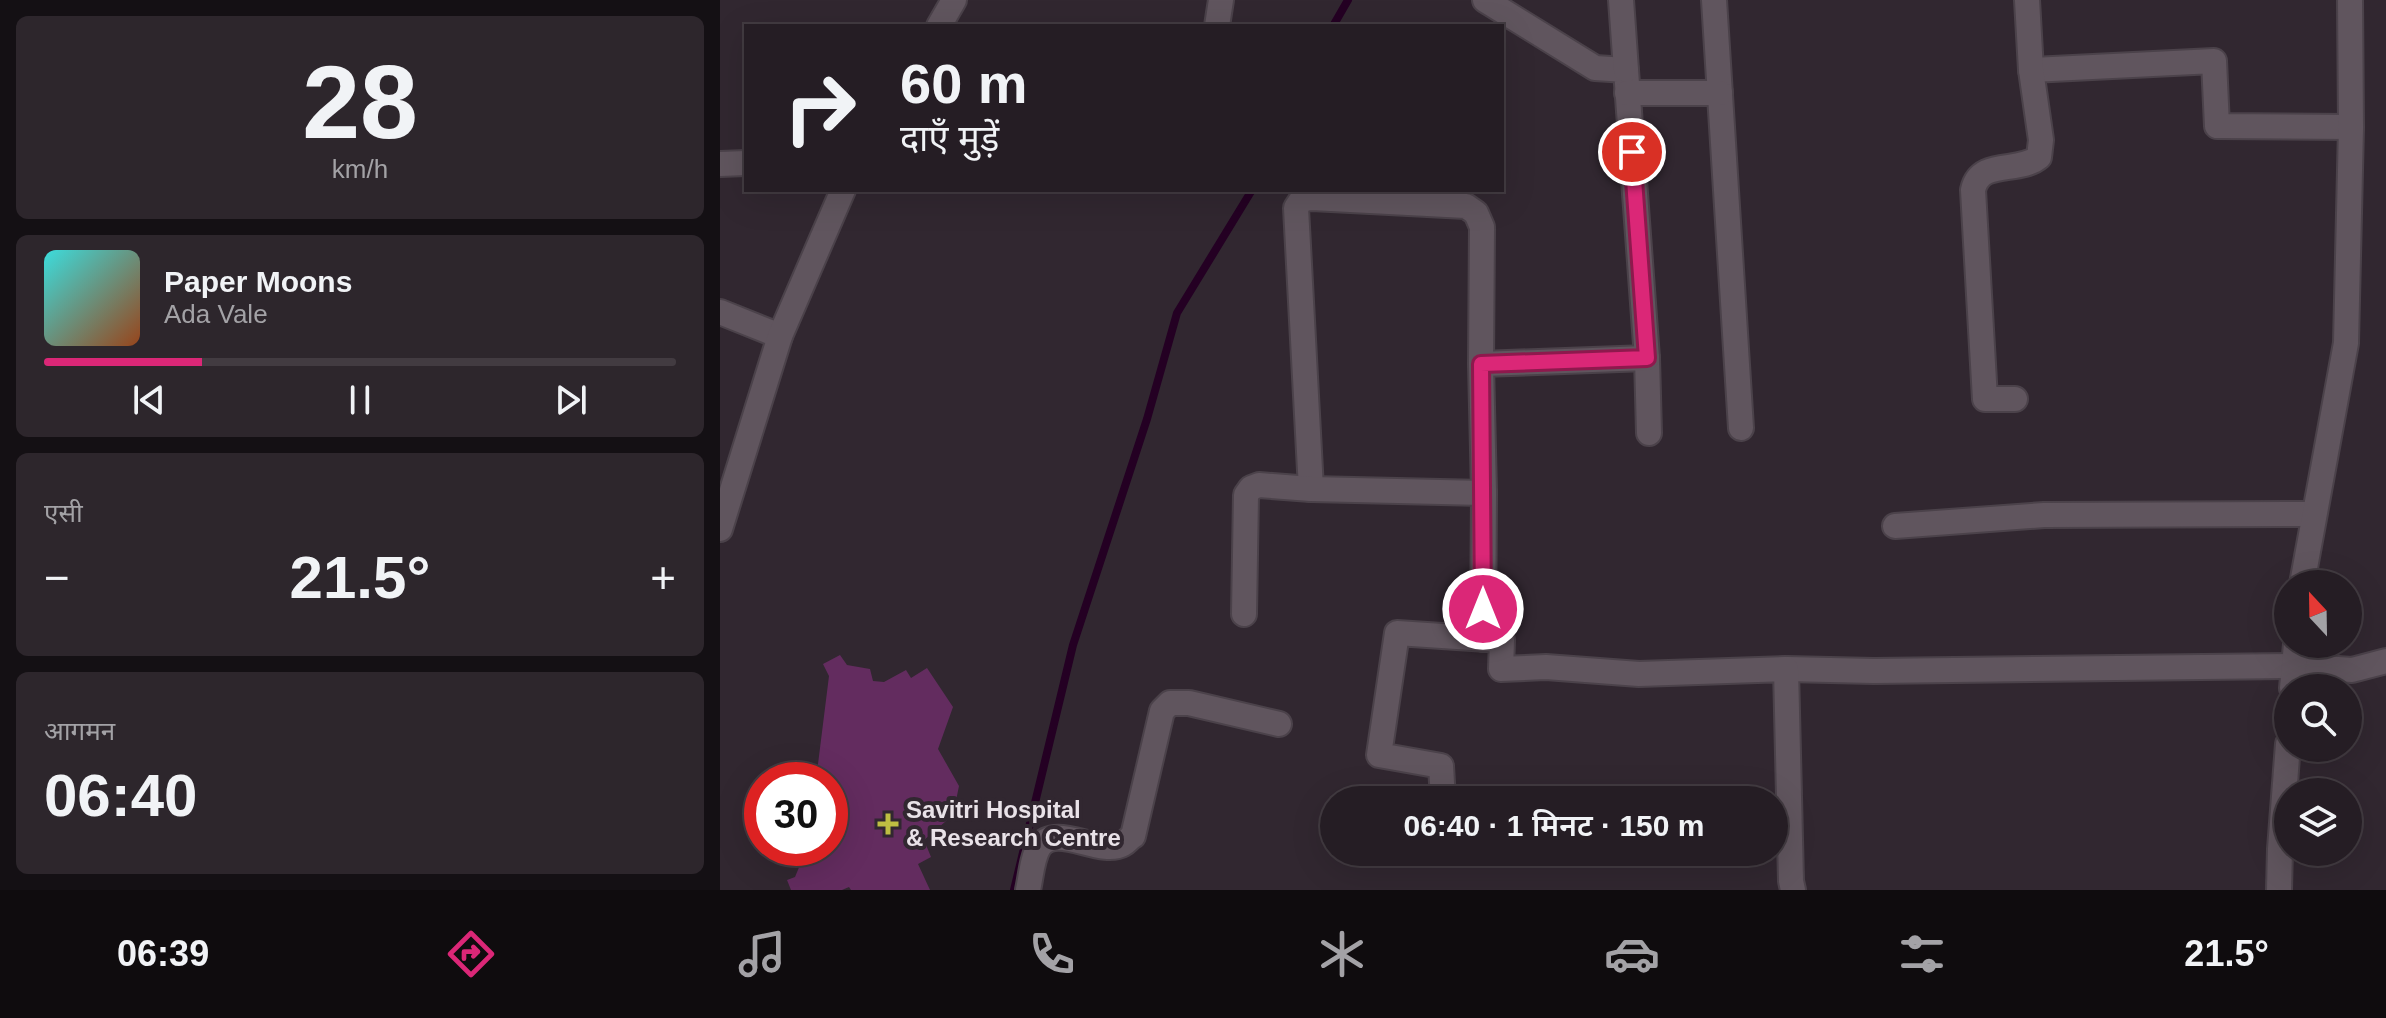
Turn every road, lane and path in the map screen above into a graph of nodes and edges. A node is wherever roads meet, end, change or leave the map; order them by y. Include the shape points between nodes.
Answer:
1 (954, 0) edge
2 (1221, 0) edge
3 (1485, 0) edge
4 (1621, 0) edge
5 (1714, 0) edge
6 (2027, 0) edge
7 (2350, 0) edge
8 (940, 24) edge
9 (1217, 24) edge
10 (2031, 70) junction
11 (1626, 82) junction
12 (1720, 93) junction
13 (2351, 127) junction
14 (744, 163) edge
15 (720, 164) edge
16 (842, 192) edge
17 (720, 312) edge
18 (780, 336) junction
19 (1647, 358) junction
20 (1481, 364) junction
21 (2015, 399) dead end
22 (1741, 428) dead end
23 (1649, 433) dead end
24 (1311, 489) junction
25 (1484, 493) junction
26 (2314, 514) junction
27 (1895, 526) dead end
28 (720, 529) edge
29 (2304, 570) edge
30 (1244, 614) dead end
31 (1483, 639) junction
32 (2386, 661) edge
33 (2294, 666) edge
34 (1786, 669) junction
35 (1279, 724) dead end
36 (2287, 762) edge
37 (1442, 786) edge
38 (1028, 890) edge
39 (1793, 890) edge
40 (2279, 890) edge

1 - 8 street
2 - 9 street
3 - 11 street
4 - 11 street
5 - 12 street
6 - 10 street
7 - 13 street
10 - 13 street via 2214,61 2217,126
10 - 21 street via 2039,157 1986,170 1973,190 1985,399
11 - 12 street
11 - 19 street
12 - 22 street
13 - 26 street via 2346,343
14 - 15 street
16 - 18 street
17 - 18 street
18 - 28 street
19 - 20 street
19 - 23 street
20 - 24 street via 1482,227 1476,213 1466,206 1302,199 1296,208
20 - 25 street
24 - 25 street
24 - 30 street via 1259,485 1246,495
25 - 31 street
26 - 27 street via 2044,515
26 - 29 street
31 - 34 street via 1502,640 1501,669 1639,674
31 - 37 street via 1397,633 1379,755 1441,766
32 - 33 street via 2352,670
33 - 34 street
34 - 39 street
35 - 38 street via 1170,703 1162,711 1133,836 1111,847 1055,837 1043,842
36 - 40 street

